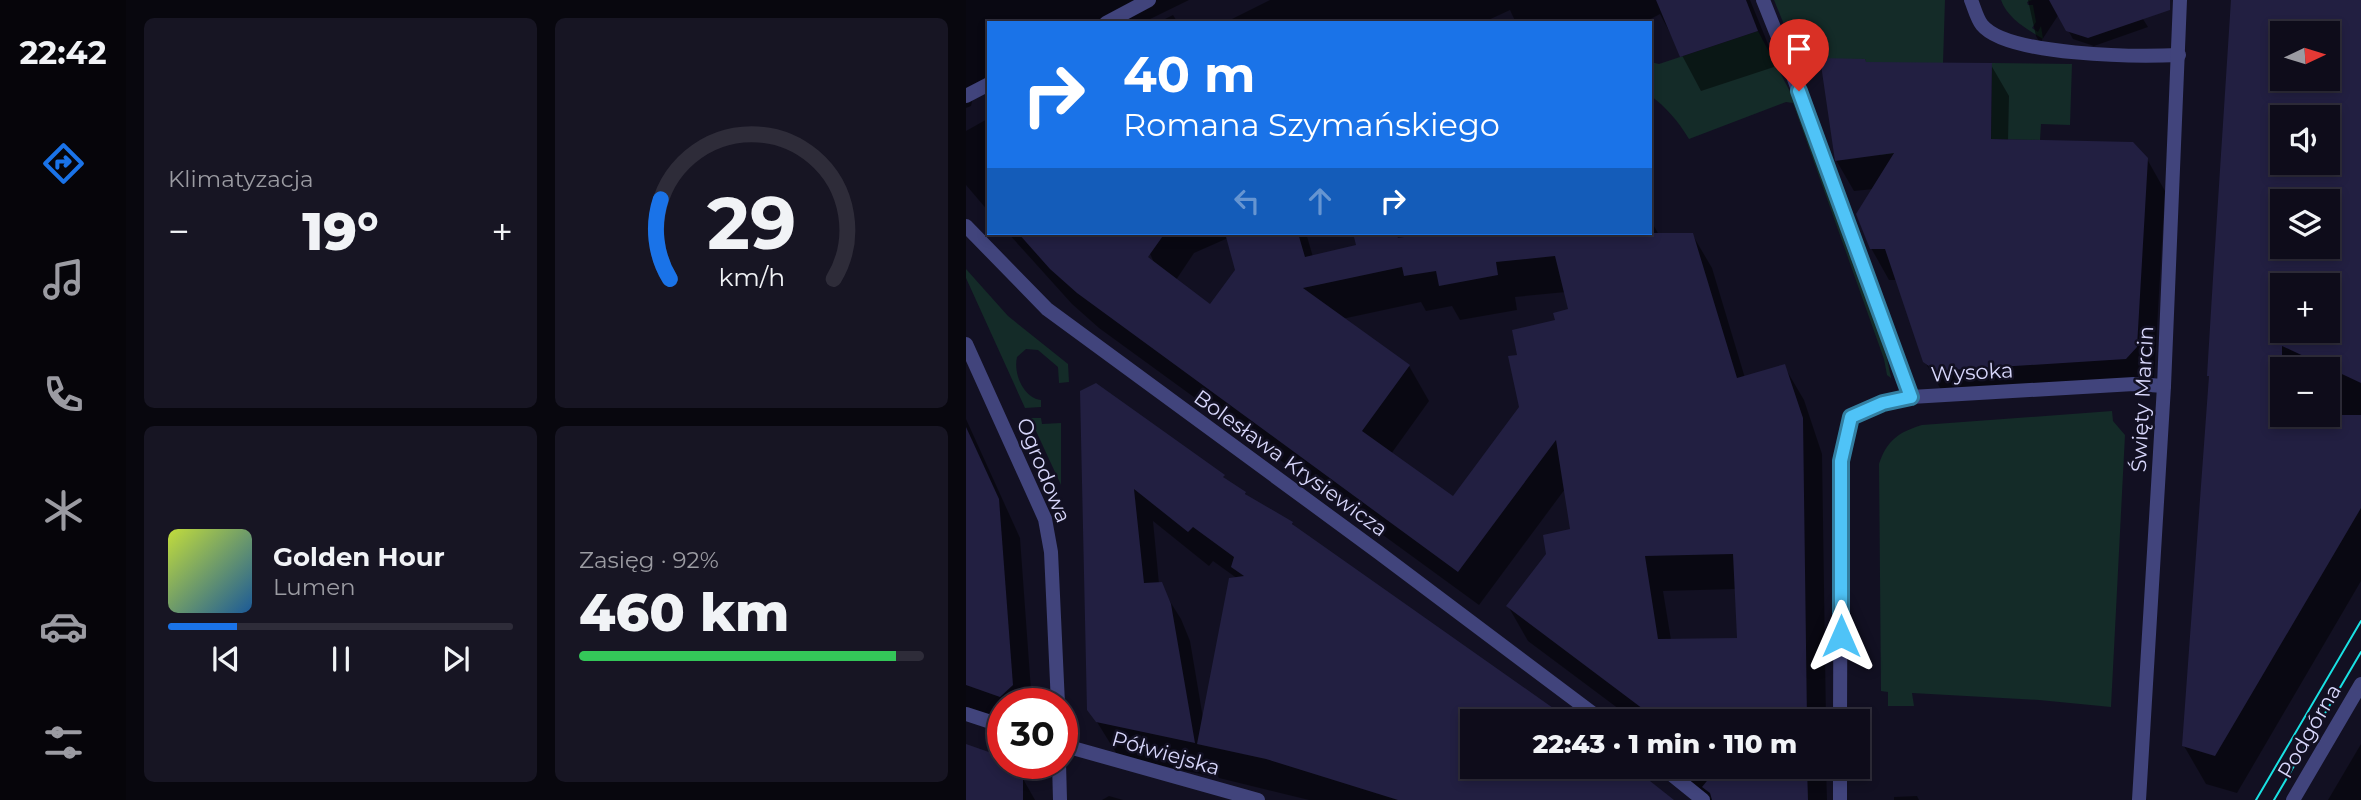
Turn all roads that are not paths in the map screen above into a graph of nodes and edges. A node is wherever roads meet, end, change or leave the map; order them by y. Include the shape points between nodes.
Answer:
1 (1149, 0) edge
2 (1763, 0) edge
3 (1971, 0) edge
4 (2180, 0) edge
5 (1110, 21) edge
6 (2179, 55) junction
7 (987, 85) edge
8 (966, 96) edge
9 (966, 226) edge
10 (966, 344) edge
11 (2164, 386) junction
12 (1911, 397) junction
13 (2361, 684) edge
14 (1057, 688) edge
15 (1587, 709) edge
16 (1840, 709) edge
17 (966, 713) edge
18 (987, 720) edge
19 (1078, 750) edge
20 (1059, 779) edge
21 (1677, 779) edge
22 (1840, 779) edge
23 (1060, 800) edge
24 (1258, 800) edge
25 (1703, 800) edge
26 (1840, 800) edge
27 (2139, 800) edge
28 (2293, 800) edge

1 - 5 street
2 - 12 street, Wysoka
3 - 6 street via 1983,26 2011,42 2043,50
4 - 6 street, Święty Marcin
6 - 11 street, Święty Marcin
7 - 8 street
9 - 15 street, Bolesława Krysiewicza via 1048,309
10 - 14 street, Ogrodowa via 1045,519 1051,552
11 - 12 street, Wysoka
11 - 27 street, Święty Marcin
12 - 16 street via 1851,417 1841,461
13 - 28 street, Podgórna
17 - 18 street
19 - 24 street, Półwiejska
20 - 23 street
21 - 25 street
22 - 26 street

